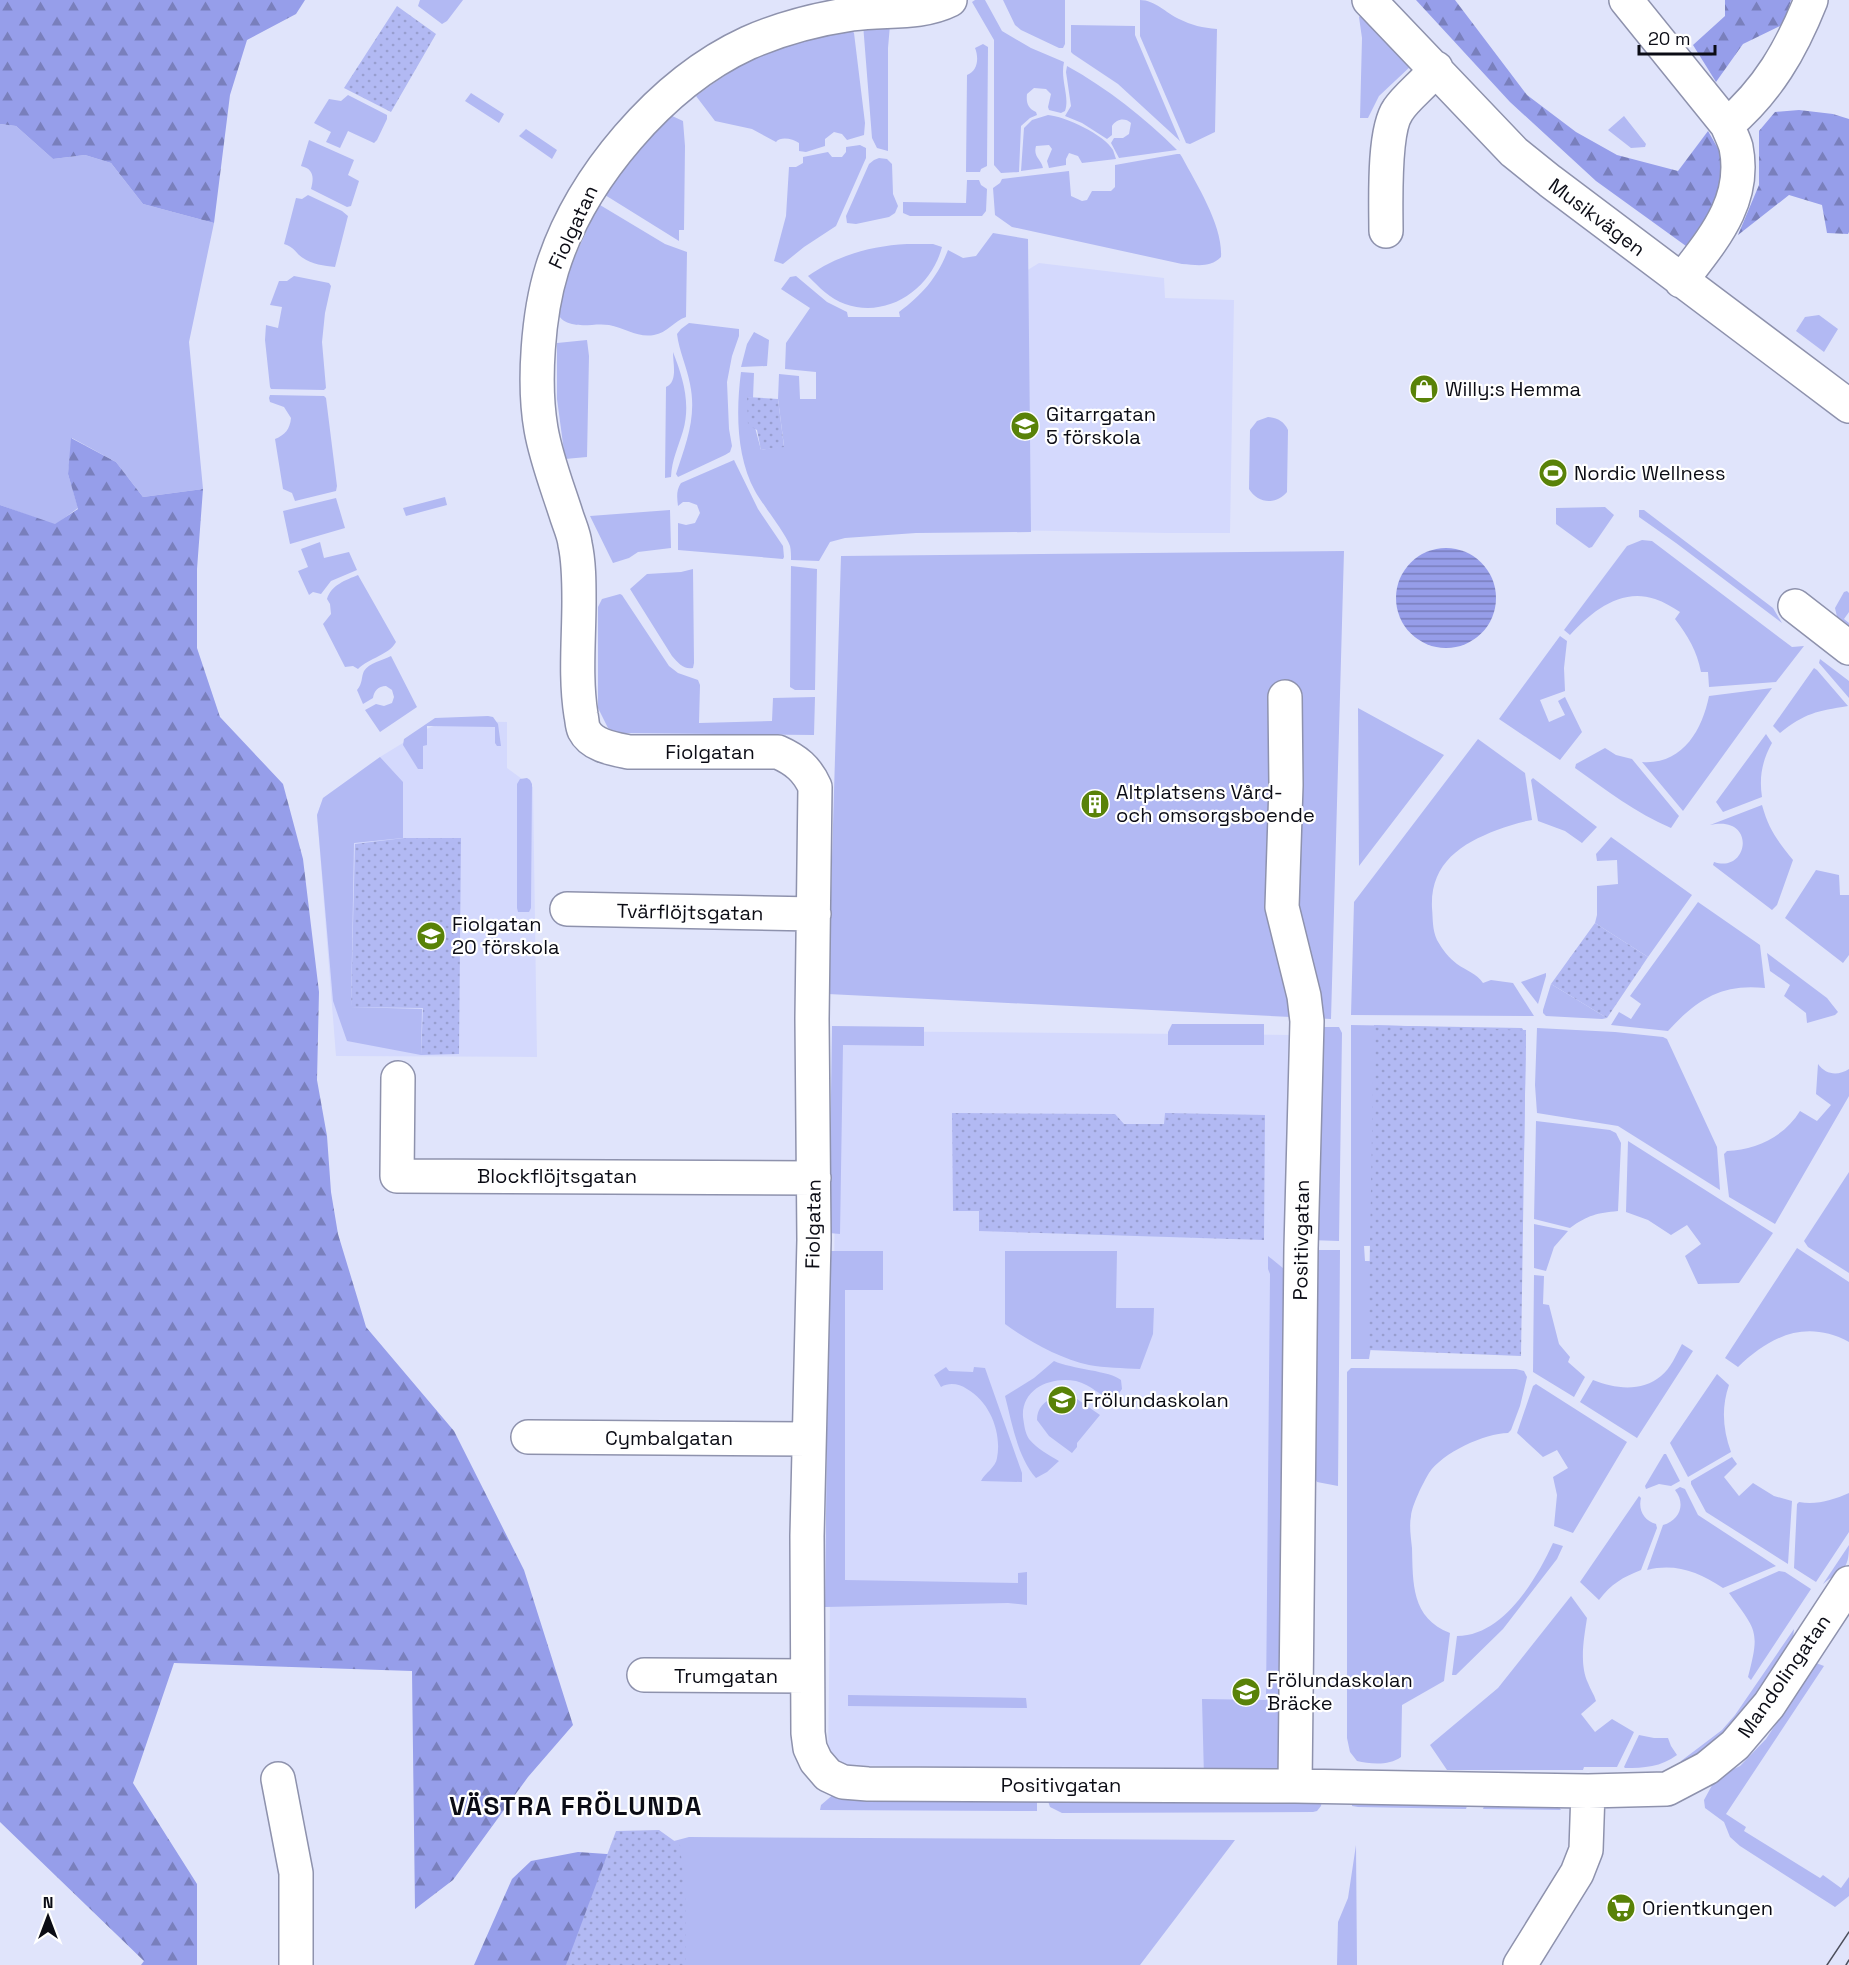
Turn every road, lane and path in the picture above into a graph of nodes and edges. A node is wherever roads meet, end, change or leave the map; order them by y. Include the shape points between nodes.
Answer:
1 (950, 0) edge
2 (1369, 0) edge
3 (1626, 0) edge
4 (1811, 0) edge
5 (1436, 68) junction
6 (1726, 125) junction
7 (1386, 231) dead end
8 (1682, 281) junction
9 (1849, 406) edge
10 (1795, 606) dead end
11 (1849, 648) edge
12 (1285, 697) dead end
13 (567, 909) dead end
14 (814, 914) junction
15 (398, 1078) dead end
16 (814, 1178) junction
17 (528, 1437) dead end
18 (810, 1438) junction
19 (1849, 1583) edge
20 (644, 1675) dead end
21 (807, 1676) junction
22 (828, 1775) joint
23 (278, 1779) dead end
24 (1295, 1786) junction
25 (1588, 1791) junction
26 (296, 1965) edge
27 (1520, 1965) edge

1 - 14 street, Fiolgatan via 921,9 853,14 801,25 749,42 717,59 683,85 627,136 589,190 551,270 542,314 538,360 541,427 575,542 579,580 579,705 584,730 607,748 629,752 778,752 797,763 810,774 815,787
2 - 5 street, Musikvägen
3 - 6 street
4 - 6 street via 1782,62 1747,108
5 - 7 street via 1398,110 1390,127
5 - 8 street, Musikvägen via 1514,152
6 - 8 street via 1736,146 1736,193 1715,236
8 - 9 street, Musikvägen
10 - 11 street
12 - 24 street, Positivgatan via 1282,907 1307,1021
13 - 14 street, Tvärflöjtsgatan
14 - 16 street, Fiolgatan
15 - 16 street, Blockflöjtsgatan via 397,1176
16 - 18 street, Fiolgatan
17 - 18 street, Cymbalgatan
18 - 21 street, Fiolgatan
19 - 25 street, Mandolingatan via 1769,1705 1735,1745 1707,1768 1667,1789
20 - 21 street, Trumgatan
21 - 22 street, Fiolgatan via 810,1748
22 - 24 street, Positivgatan via 843,1782 868,1784
23 - 26 street via 296,1873
24 - 25 street, Positivgatan
25 - 27 street via 1586,1850 1577,1873

